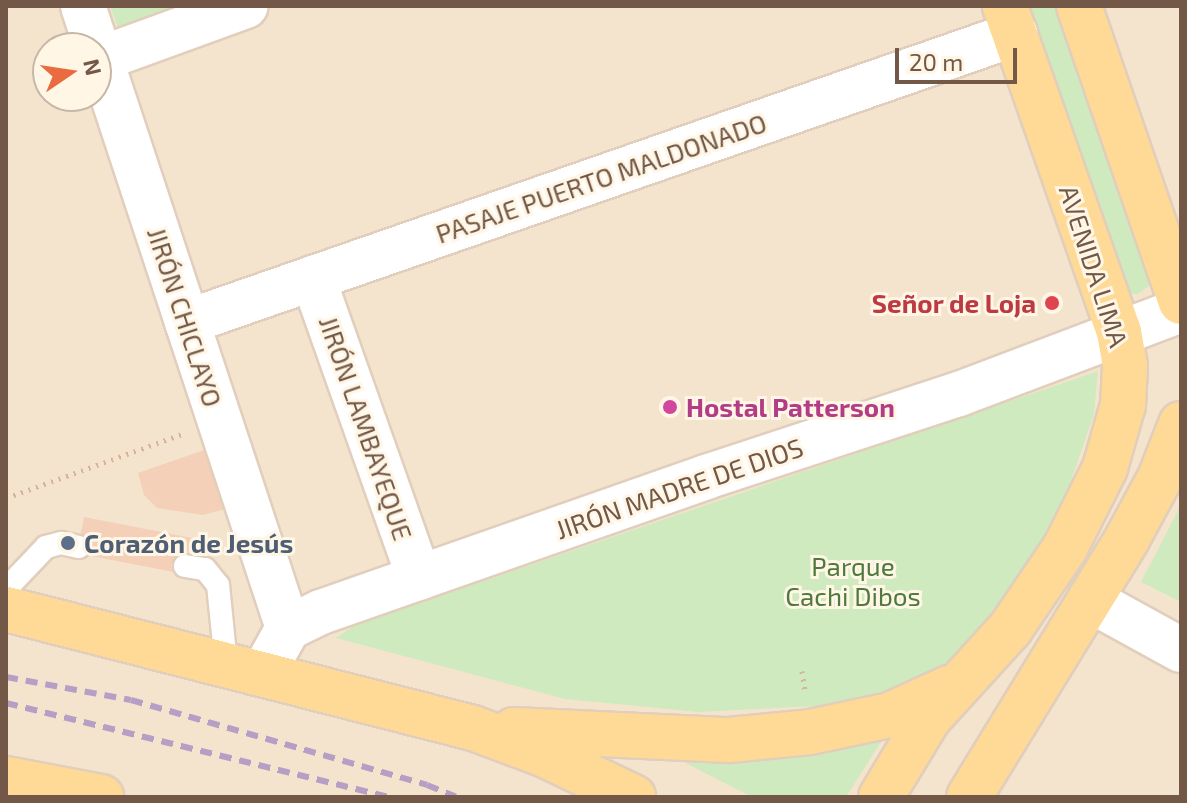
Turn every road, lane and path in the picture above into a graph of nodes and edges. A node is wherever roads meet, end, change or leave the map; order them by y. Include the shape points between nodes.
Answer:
1 (83, 6) edge
2 (246, 6) edge
3 (1079, 6) edge
4 (1010, 20) edge
5 (91, 32) edge
6 (112, 55) edge
7 (112, 95) edge
8 (313, 278) junction
9 (1181, 302) edge
10 (1181, 310) edge
11 (187, 322) junction
12 (1119, 332) junction
13 (219, 420) junction
14 (1181, 424) edge
15 (6, 498) edge
16 (79, 547) dead end
17 (185, 566) dead end
18 (419, 578) junction
19 (6, 589) edge
20 (1090, 600) junction
21 (6, 609) edge
22 (288, 628) junction
23 (1181, 650) edge
24 (245, 668) junction
25 (969, 677) junction
26 (473, 728) junction
27 (6, 779) edge
28 (101, 797) edge
29 (633, 797) edge
30 (881, 797) edge
31 (969, 797) edge

1 - 5 street, JIRÓN CHICLAYO
2 - 6 street
3 - 9 main road
4 - 8 street, PASAJE PUERTO MALDONADO
4 - 12 main road, AVENIDA LIMA
7 - 11 street, JIRÓN CHICLAYO
8 - 11 street, PASAJE PUERTO MALDONADO
8 - 18 street, JIRÓN LAMBAYEQUE
10 - 12 street, JIRÓN MADRE DE DIOS
11 - 13 street, JIRÓN CHICLAYO
12 - 18 street, JIRÓN MADRE DE DIOS via 959,394
12 - 25 main road, AVENIDA LIMA via 1125,382 1119,426 1105,468 1035,595
13 - 15 path
13 - 22 street, JIRÓN CHICLAYO
14 - 20 main road via 1160,478
16 - 19 lane via 46,547
17 - 24 lane via 205,569 218,585
18 - 22 street, JIRÓN MADRE DE DIOS
20 - 23 street
20 - 31 main road
21 - 24 main road
22 - 24 street
24 - 26 main road
25 - 26 main road via 890,715 797,734 715,740
25 - 30 main road, AVENIDA LIMA via 928,719
26 - 29 main road
27 - 28 main road

